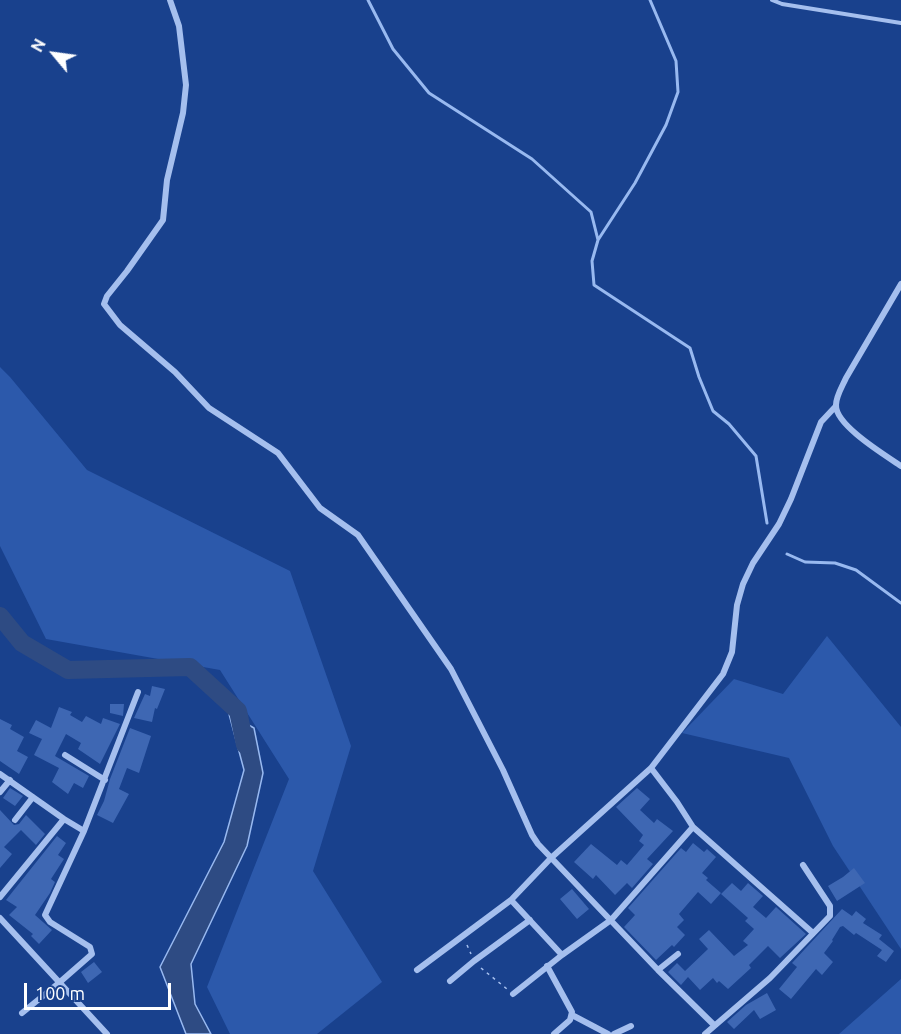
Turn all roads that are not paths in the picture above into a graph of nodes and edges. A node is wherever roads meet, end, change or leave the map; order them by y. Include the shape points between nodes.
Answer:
1 (170, 0) edge
2 (772, 0) edge
3 (901, 23) edge
4 (901, 284) edge
5 (836, 406) junction
6 (901, 466) edge
7 (138, 692) dead end
8 (65, 755) dead end
9 (651, 768) junction
10 (0, 774) edge
11 (10, 780) junction
12 (105, 780) junction
13 (0, 792) edge
14 (33, 797) junction
15 (64, 819) junction
16 (15, 820) dead end
17 (693, 827) junction
18 (84, 831) junction
19 (551, 858) junction
20 (803, 865) dead end
21 (0, 897) edge
22 (511, 900) junction
23 (0, 918) edge
24 (530, 920) junction
25 (611, 920) junction
26 (813, 933) junction
27 (678, 954) dead end
28 (562, 955) junction
29 (547, 966) junction
30 (417, 970) dead end
31 (658, 970) junction
32 (450, 981) dead end
33 (60, 982) junction
34 (513, 994) road end
35 (22, 1012) dead end
36 (572, 1015) junction
37 (714, 1025) junction
38 (631, 1026) dead end
39 (107, 1034) edge
40 (554, 1034) edge
41 (608, 1034) edge
42 (614, 1034) edge
43 (705, 1034) edge

1 - 19 street via 179,26 186,85 163,220 104,304 120,325 175,372 209,408 278,453 320,508 358,535 451,669 532,835
2 - 3 lane
4 - 5 street via 846,378
5 - 6 street via 840,418 856,434
5 - 9 street via 821,423 779,524 742,584 732,652 723,674
7 - 12 street
8 - 12 street
9 - 17 street
9 - 19 street
10 - 11 street
11 - 13 street
11 - 14 street
12 - 18 street
14 - 15 street
14 - 16 street
15 - 18 street
15 - 21 street
17 - 25 street
17 - 26 street
18 - 33 street via 45,915 92,951
19 - 22 street
19 - 25 street
20 - 26 street via 831,909 830,916
22 - 24 street
22 - 30 street
23 - 33 street
24 - 28 street
24 - 32 street
25 - 28 street
25 - 31 street
26 - 37 street via 770,978
27 - 31 street
28 - 29 street
29 - 34 street
29 - 36 street
31 - 37 street
33 - 35 street
33 - 39 street
36 - 40 street
36 - 41 street
37 - 43 street
38 - 42 street

